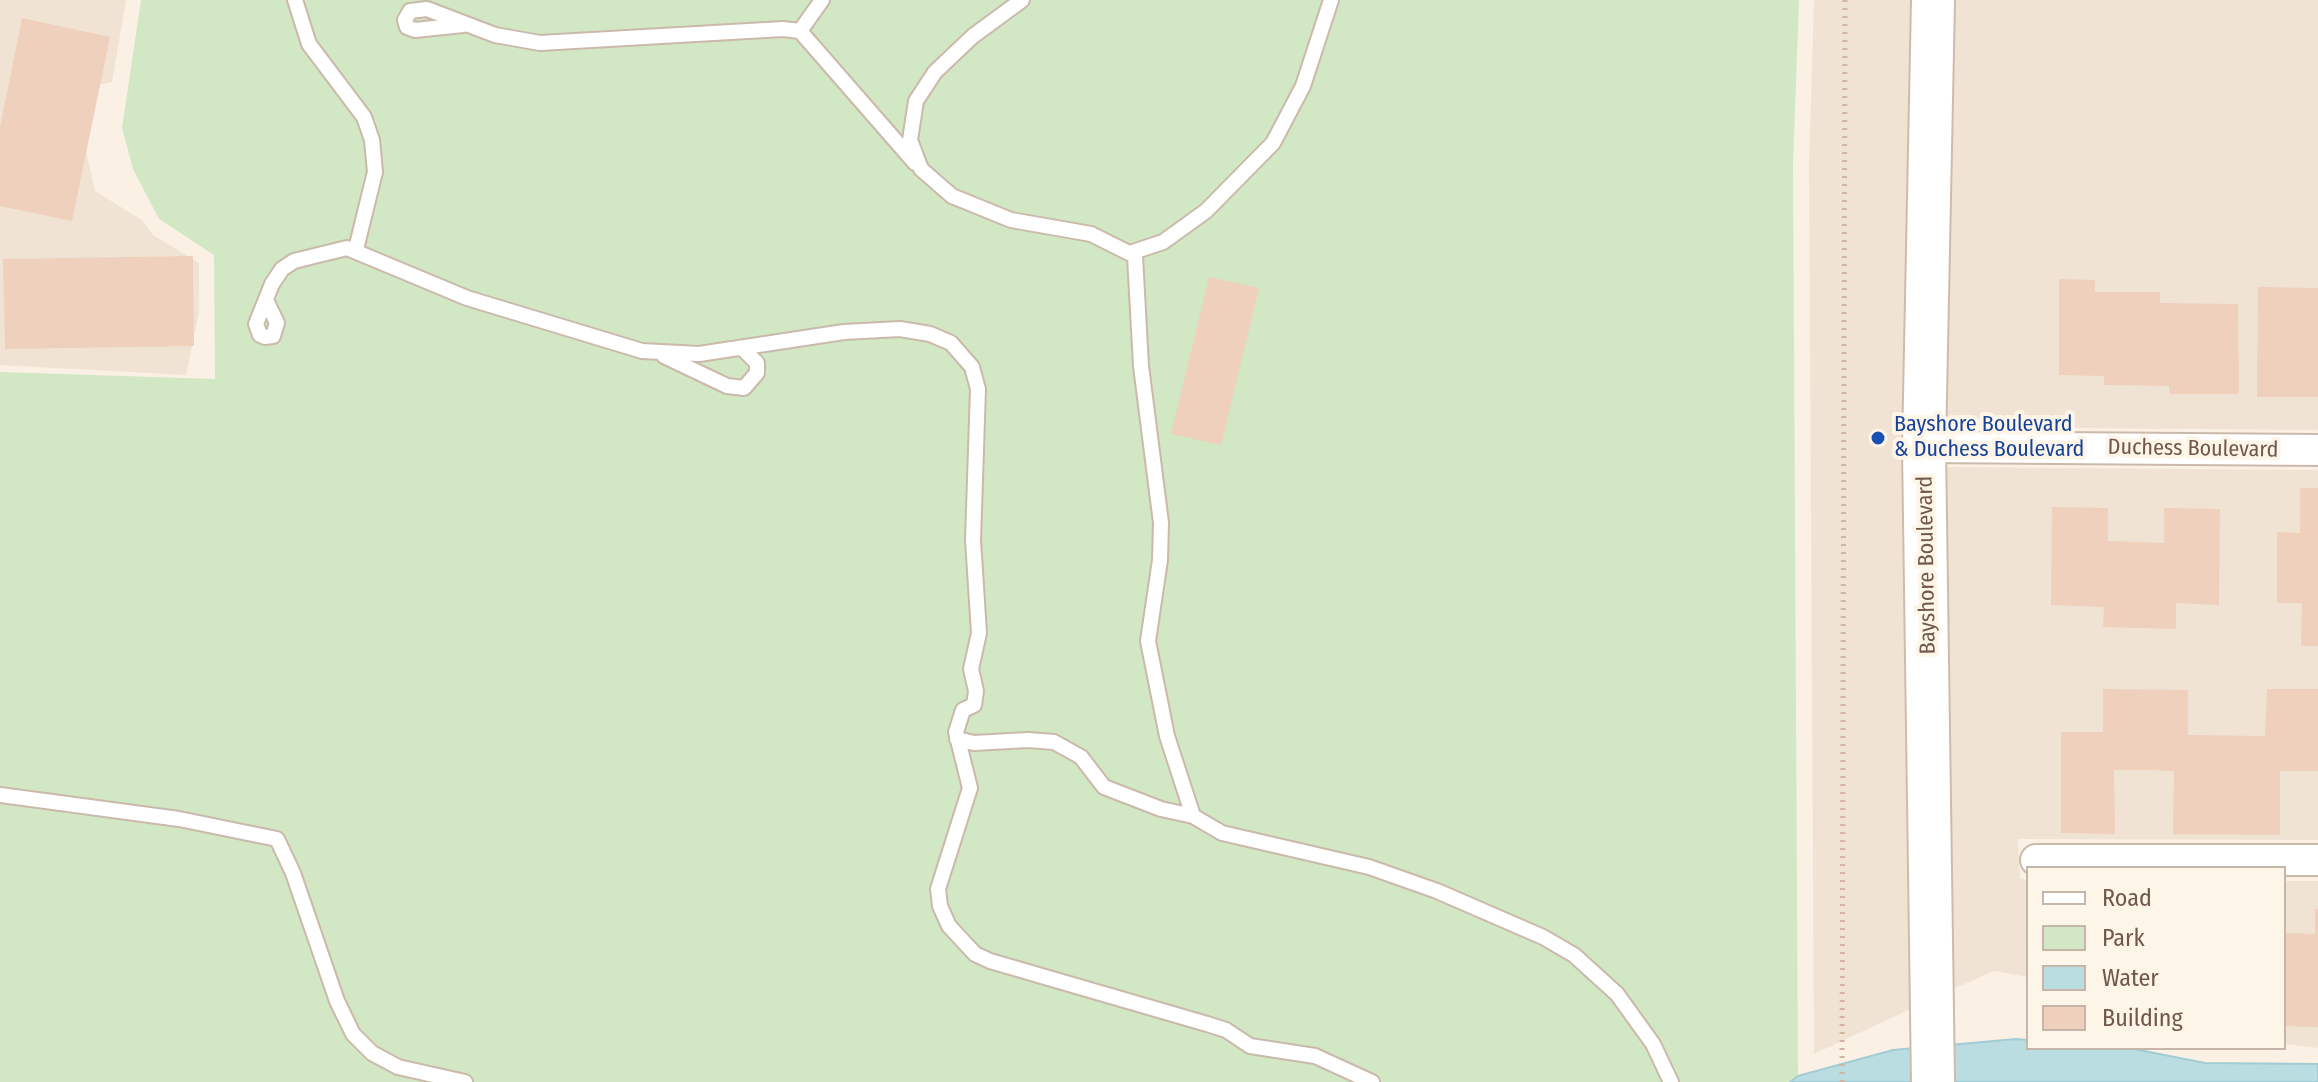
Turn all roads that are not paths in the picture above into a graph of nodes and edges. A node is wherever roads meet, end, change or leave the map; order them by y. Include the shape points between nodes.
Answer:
1 (295, 0) edge
2 (822, 0) edge
3 (1022, 0) edge
4 (1331, 0) edge
5 (1933, 0) edge
6 (463, 25) dead end
7 (800, 31) junction
8 (921, 169) junction
9 (356, 249) junction
10 (1133, 252) junction
11 (267, 302) dead end
12 (743, 349) junction
13 (657, 352) junction
14 (1924, 447) junction
15 (2318, 450) edge
16 (957, 739) junction
17 (0, 795) edge
18 (1193, 816) junction
19 (2036, 860) dead end
20 (2318, 860) edge
21 (465, 1082) edge
22 (1372, 1082) edge
23 (1671, 1082) edge
24 (1933, 1082) edge

1 - 9 lane via 309,44 364,117 372,140 375,172
2 - 7 lane
3 - 8 lane via 973,36 925,85 910,127
4 - 10 lane via 1303,86 1273,143 1206,211 1163,242
5 - 14 main road, Bayshore Boulevard
6 - 7 lane via 540,43
7 - 8 lane
8 - 10 lane via 952,196 980,210 1091,234
9 - 11 lane via 294,261 272,284
9 - 13 lane via 467,298 612,344
10 - 18 lane via 1161,523 1148,641 1167,736
12 - 13 lane
12 - 13 lane via 757,363 757,373 752,382 736,388
12 - 16 lane via 844,332 916,330 951,343 972,367 979,402 973,540 979,633 971,669 974,705 963,710
14 - 15 street, Duchess Boulevard
14 - 24 main road, Bayshore Boulevard
16 - 18 lane via 1054,742 1081,757 1104,787
16 - 22 lane via 970,788 938,889 949,926 975,954 1061,985 1226,1030 1250,1046 1315,1056
17 - 21 lane via 179,819 277,839 353,1034 372,1053 398,1067
18 - 23 lane via 1222,833 1369,867 1543,937 1574,955 1617,994 1653,1044
19 - 20 street

